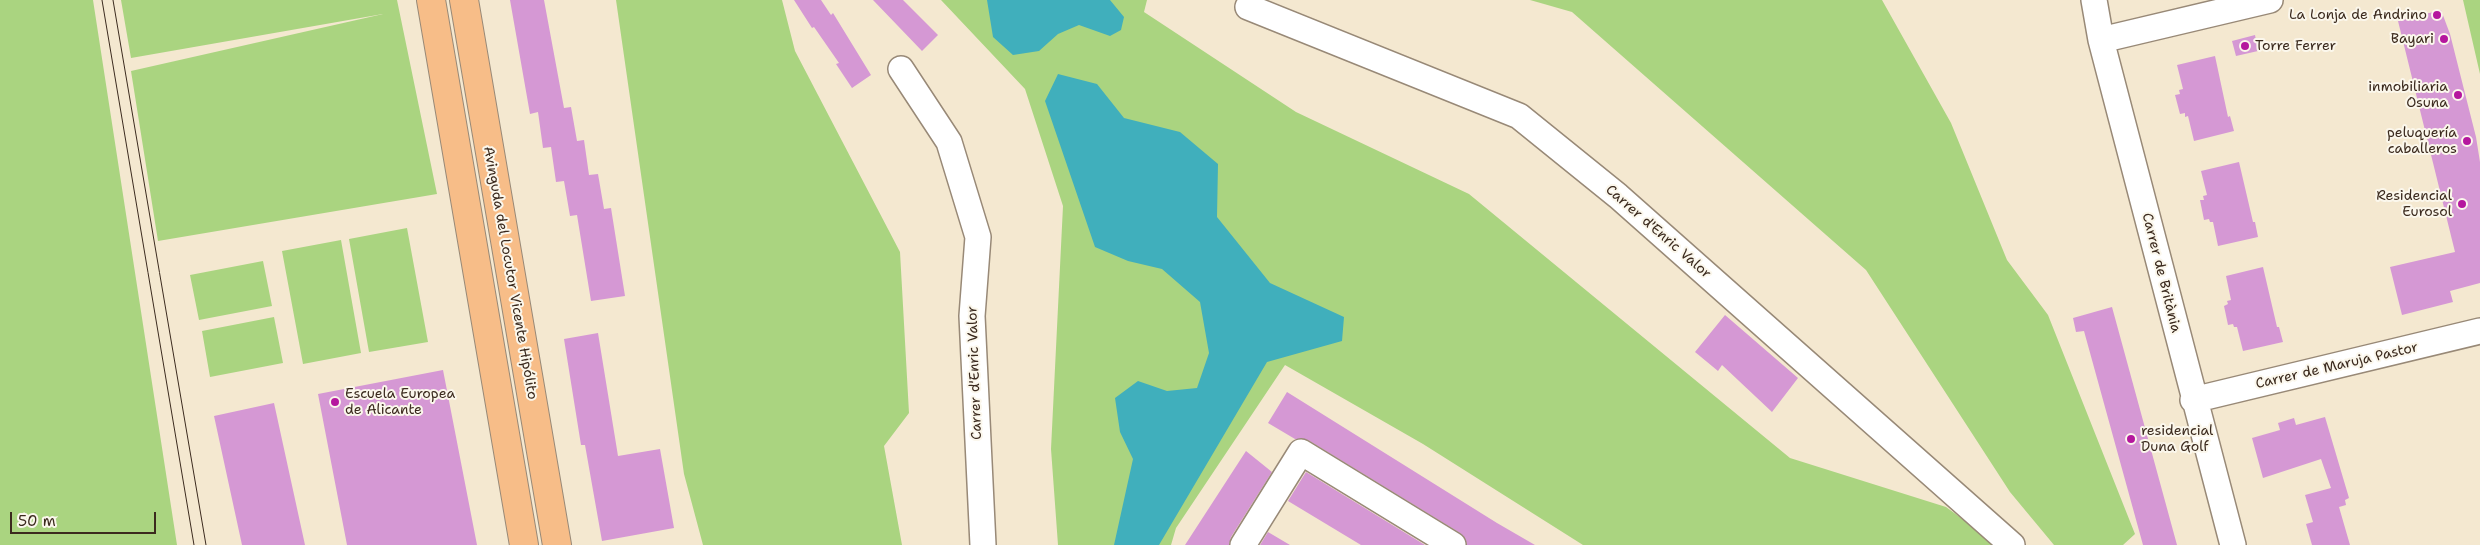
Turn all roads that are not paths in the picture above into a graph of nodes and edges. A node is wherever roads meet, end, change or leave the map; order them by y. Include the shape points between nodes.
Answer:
1 (431, 0) edge
2 (464, 0) edge
3 (2094, 0) edge
4 (2270, 0) edge
5 (1248, 7) dead end
6 (2101, 40) junction
7 (901, 69) dead end
8 (2480, 331) edge
9 (2193, 400) junction
10 (524, 545) edge
11 (557, 545) edge
12 (984, 545) edge
13 (1243, 545) edge
14 (1453, 545) edge
15 (2012, 545) edge
16 (2233, 545) edge

1 - 10 main road
2 - 11 main road, Avinguda del Locutor Vicente Hipólito
3 - 6 street, Carrer de Britània
4 - 6 street
5 - 15 street, Carrer d'Enric Valor via 1519,116 1618,196
6 - 9 street, Carrer de Britània
7 - 12 street, Carrer d'Enric Valor via 949,142 978,237 972,316
8 - 9 street, Carrer de Maruja Pastor
9 - 16 street, Carrer de Britània
13 - 14 street via 1301,452

